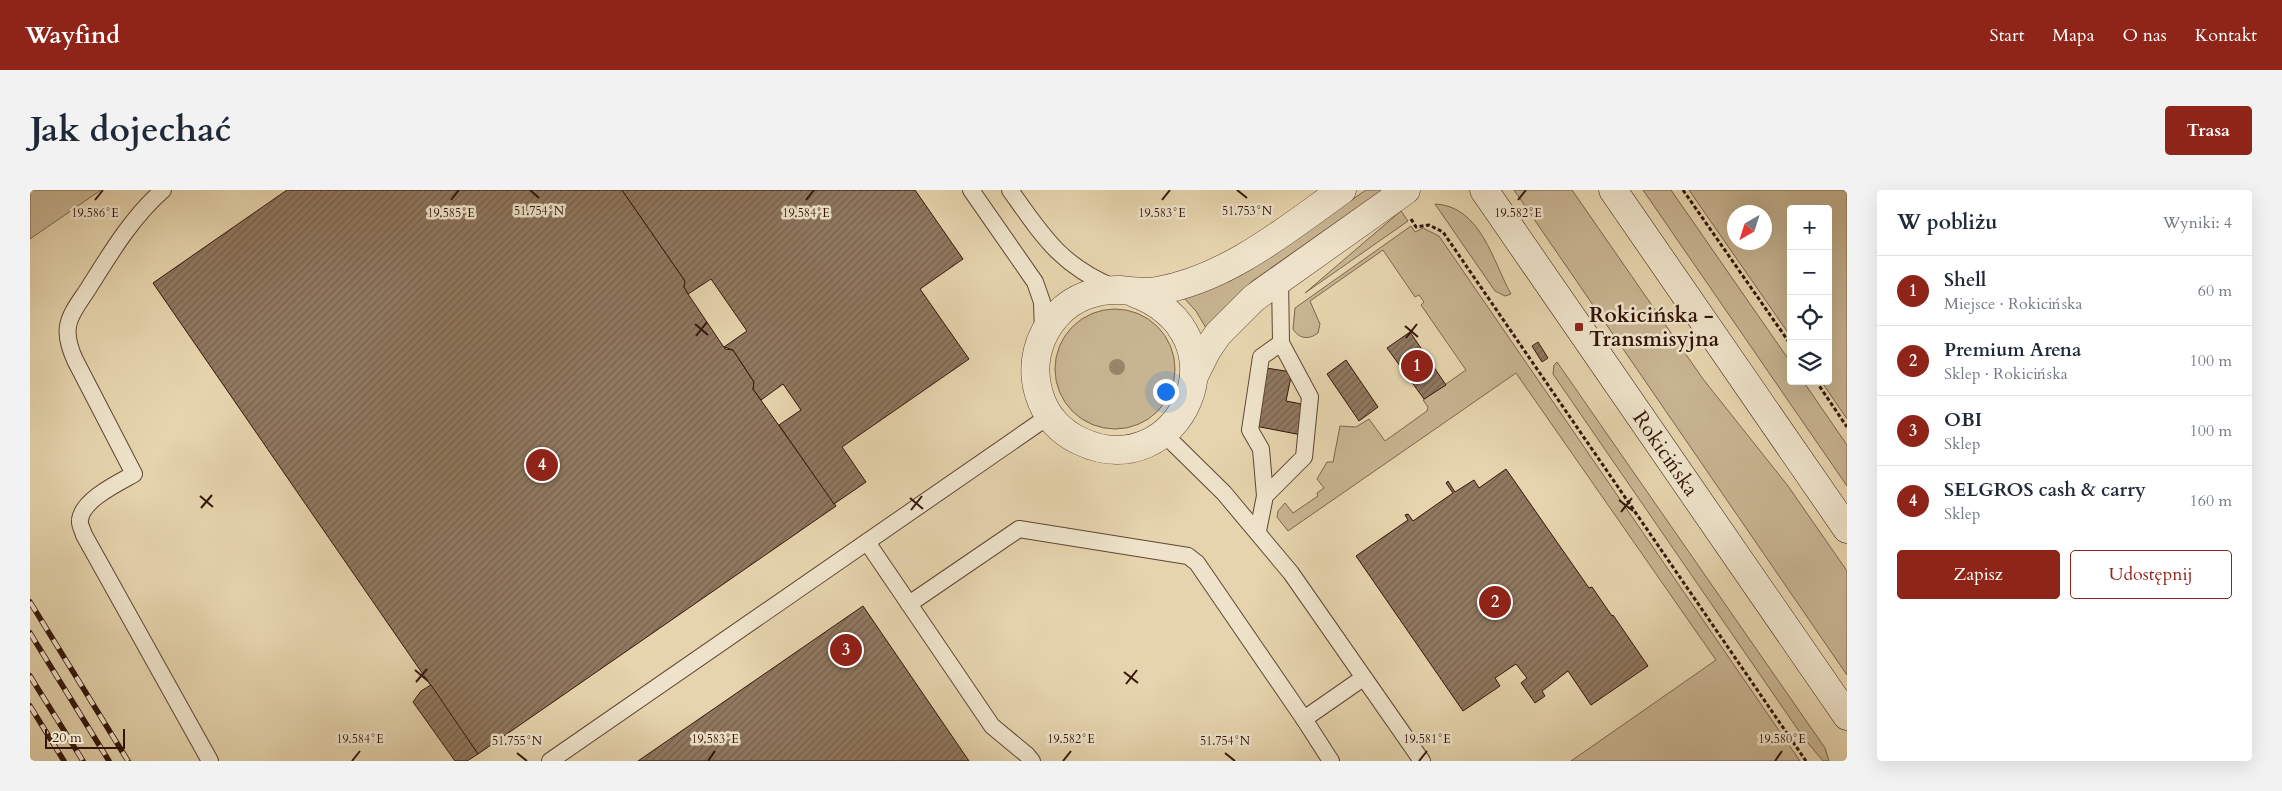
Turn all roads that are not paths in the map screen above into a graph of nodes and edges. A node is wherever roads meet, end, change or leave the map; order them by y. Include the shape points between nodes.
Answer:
1 (164, 190) edge
2 (971, 190) edge
3 (1010, 190) edge
4 (1342, 190) edge
5 (1484, 190) edge
6 (1613, 190) edge
7 (1401, 194) edge
8 (1280, 279) junction
9 (1126, 291) junction
10 (1043, 335) junction
11 (1281, 343) junction
12 (1194, 376) junction
13 (1049, 416) junction
14 (1163, 433) junction
15 (1266, 496) junction
16 (1847, 529) edge
17 (1258, 532) junction
18 (867, 542) junction
19 (909, 604) junction
20 (1362, 678) junction
21 (1847, 716) edge
22 (1304, 719) junction
23 (210, 761) edge
24 (550, 761) edge
25 (1032, 761) edge
26 (1331, 761) edge
27 (1422, 761) edge

1 - 23 lane via 132,224 110,254 73,312 68,326 68,343 75,360 134,474 98,495 86,507 80,520 84,536
2 - 10 lane via 1035,282 1042,302
3 - 9 lane via 1042,235 1067,262 1097,281
4 - 9 main road via 1233,264 1176,286 1156,291
5 - 21 main road, Rokicińska
6 - 16 main road
7 - 8 main road
8 - 11 lane
8 - 12 main road via 1254,298 1218,334
9 - 10 main road via 1096,292 1074,301 1056,316
9 - 12 main road via 1150,298 1179,322 1194,357
10 - 13 main road via 1036,359 1036,385
11 - 15 lane via 1261,357 1250,430 1261,449
11 - 15 lane via 1310,397 1305,448 1304,457
12 - 14 main road via 1182,413
13 - 14 main road via 1074,438 1089,446 1106,449 1140,446
13 - 18 lane
14 - 17 lane
15 - 17 lane
17 - 20 lane via 1291,573
18 - 19 lane
18 - 24 lane
19 - 22 lane via 1019,529 1188,556 1197,563
19 - 25 lane via 992,726
20 - 22 lane
20 - 27 lane
22 - 26 lane

